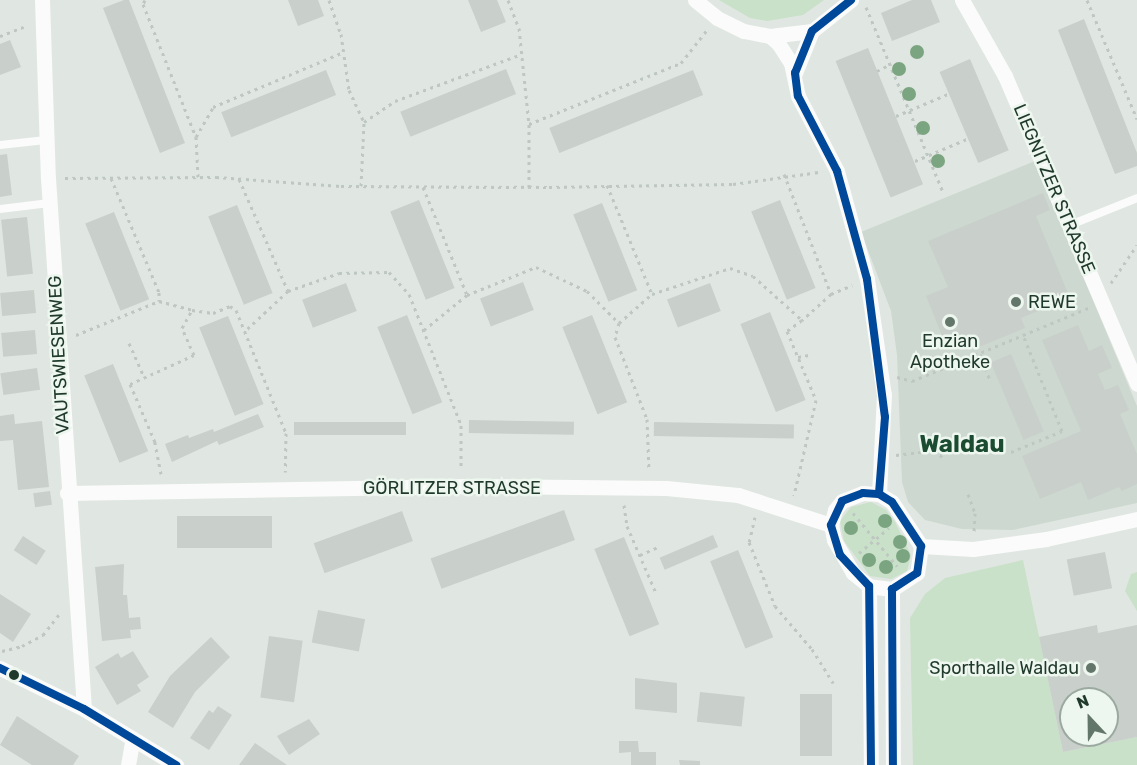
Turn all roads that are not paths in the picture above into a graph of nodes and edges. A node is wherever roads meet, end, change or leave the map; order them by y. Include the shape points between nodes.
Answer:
1 (42, 0) edge
2 (695, 0) edge
3 (962, 0) edge
4 (850, 1) edge
5 (812, 31) junction
6 (770, 36) junction
7 (795, 73) junction
8 (46, 140) junction
9 (0, 145) edge
10 (1137, 198) edge
11 (50, 203) junction
12 (0, 209) edge
13 (1070, 225) junction
14 (1137, 384) edge
15 (67, 493) junction
16 (879, 494) junction
17 (1137, 519) edge
18 (831, 525) junction
19 (921, 546) junction
20 (869, 586) junction
21 (892, 589) junction
22 (0, 668) edge
23 (84, 709) junction
24 (133, 738) junction
25 (128, 765) edge
26 (176, 765) edge
27 (871, 765) edge
28 (893, 765) edge

1 - 8 street, VAUTSWIESENWEG
2 - 6 street via 717,18 744,31
3 - 13 street, LIEGNITZER STRASSE via 1005,76
4 - 5 street
5 - 6 street
5 - 7 street
6 - 7 street via 786,54
7 - 16 street via 798,96 837,171 867,279 885,417
8 - 9 lane
8 - 11 street, VAUTSWIESENWEG
10 - 13 lane
11 - 12 lane
11 - 15 street, VAUTSWIESENWEG
13 - 14 street, LIEGNITZER STRASSE
15 - 18 street, GÖRLITZER STRASSE via 649,488 709,491 758,500
15 - 23 street, VAUTSWIESENWEG
16 - 18 street via 862,493 842,501
16 - 19 street via 904,516
17 - 19 street via 1046,539 973,549
18 - 20 street via 846,563
19 - 21 street via 918,573
20 - 21 street
20 - 27 street
21 - 28 street
22 - 23 street
23 - 24 street
24 - 25 street
24 - 26 street

